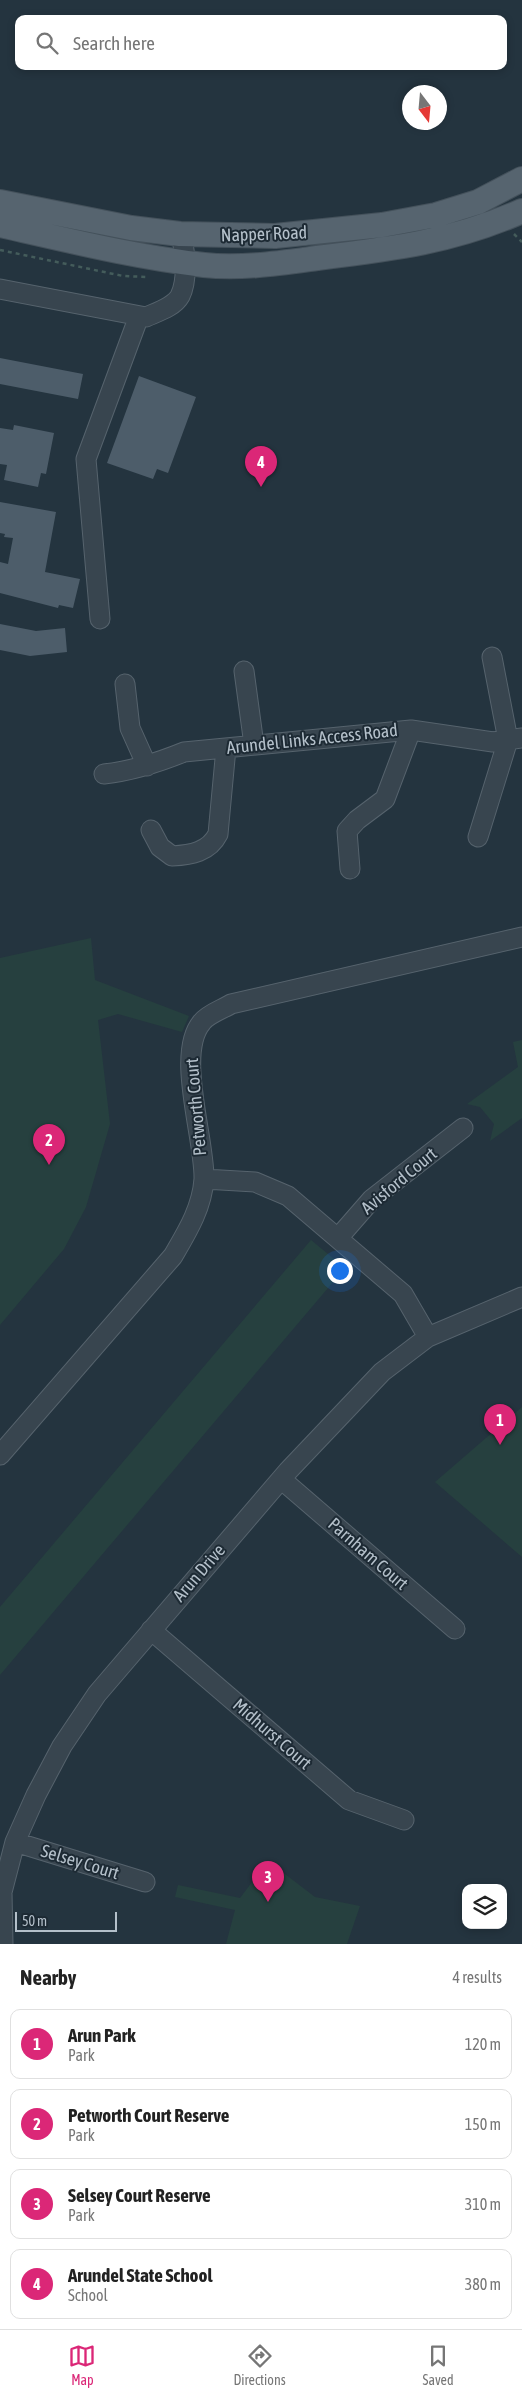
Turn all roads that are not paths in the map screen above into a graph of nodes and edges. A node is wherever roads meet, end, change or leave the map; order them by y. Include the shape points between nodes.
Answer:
1 (521, 182) edge
2 (0, 202) edge
3 (522, 211) edge
4 (0, 225) edge
5 (180, 234) junction
6 (186, 262) junction
7 (0, 289) edge
8 (139, 316) junction
9 (100, 619) dead end
10 (492, 656) dead end
11 (244, 672) dead end
12 (125, 684) dead end
13 (411, 730) junction
14 (515, 739) edge
15 (254, 745) junction
16 (226, 748) junction
17 (147, 766) junction
18 (104, 774) dead end
19 (151, 830) dead end
20 (478, 837) dead end
21 (350, 869) dead end
22 (522, 937) edge
23 (463, 1128) dead end
24 (204, 1179) junction
25 (338, 1238) junction
26 (522, 1297) edge
27 (428, 1337) junction
28 (0, 1455) edge
29 (281, 1479) junction
30 (455, 1629) dead end
31 (150, 1630) junction
32 (404, 1820) dead end
33 (15, 1842) junction
34 (145, 1882) dead end
35 (3, 1944) edge

1 - 5 main road, Napper Road via 467,206 382,225 275,236
2 - 5 main road, Napper Road via 131,228
3 - 6 main road, Napper Road via 456,236 409,246 265,264
4 - 6 main road, Napper Road
5 - 6 street
6 - 8 street via 180,296 164,310 146,317
7 - 8 street
8 - 9 street via 86,459
10 - 14 street
11 - 15 street
12 - 17 street via 130,728
13 - 14 street, Arundel Links Access Road via 493,742
13 - 15 street, Arundel Links Access Road
13 - 21 street via 385,799 347,831
14 - 20 street
15 - 16 street, Arundel Links Access Road
16 - 17 street, Arundel Links Access Road via 184,752
16 - 19 street via 218,834 213,843 205,849 172,856 160,847
17 - 18 street, Arundel Links Access Road
22 - 24 street, Petworth Court via 231,1004 202,1022 191,1046 191,1073
23 - 25 street, Avisford Court via 372,1199
24 - 25 street via 255,1182 288,1196
24 - 28 street, Petworth Court via 194,1221 173,1256
25 - 27 street via 402,1294
26 - 27 street, Arun Drive
27 - 29 street, Arun Drive via 382,1372
29 - 30 street, Parnham Court
29 - 31 street, Arun Drive
31 - 32 street, Midhurst Court via 349,1800
31 - 33 street, Arun Drive via 97,1694 62,1746
33 - 34 street, Selsey Court
33 - 35 street, Arun Drive via 2,1892

